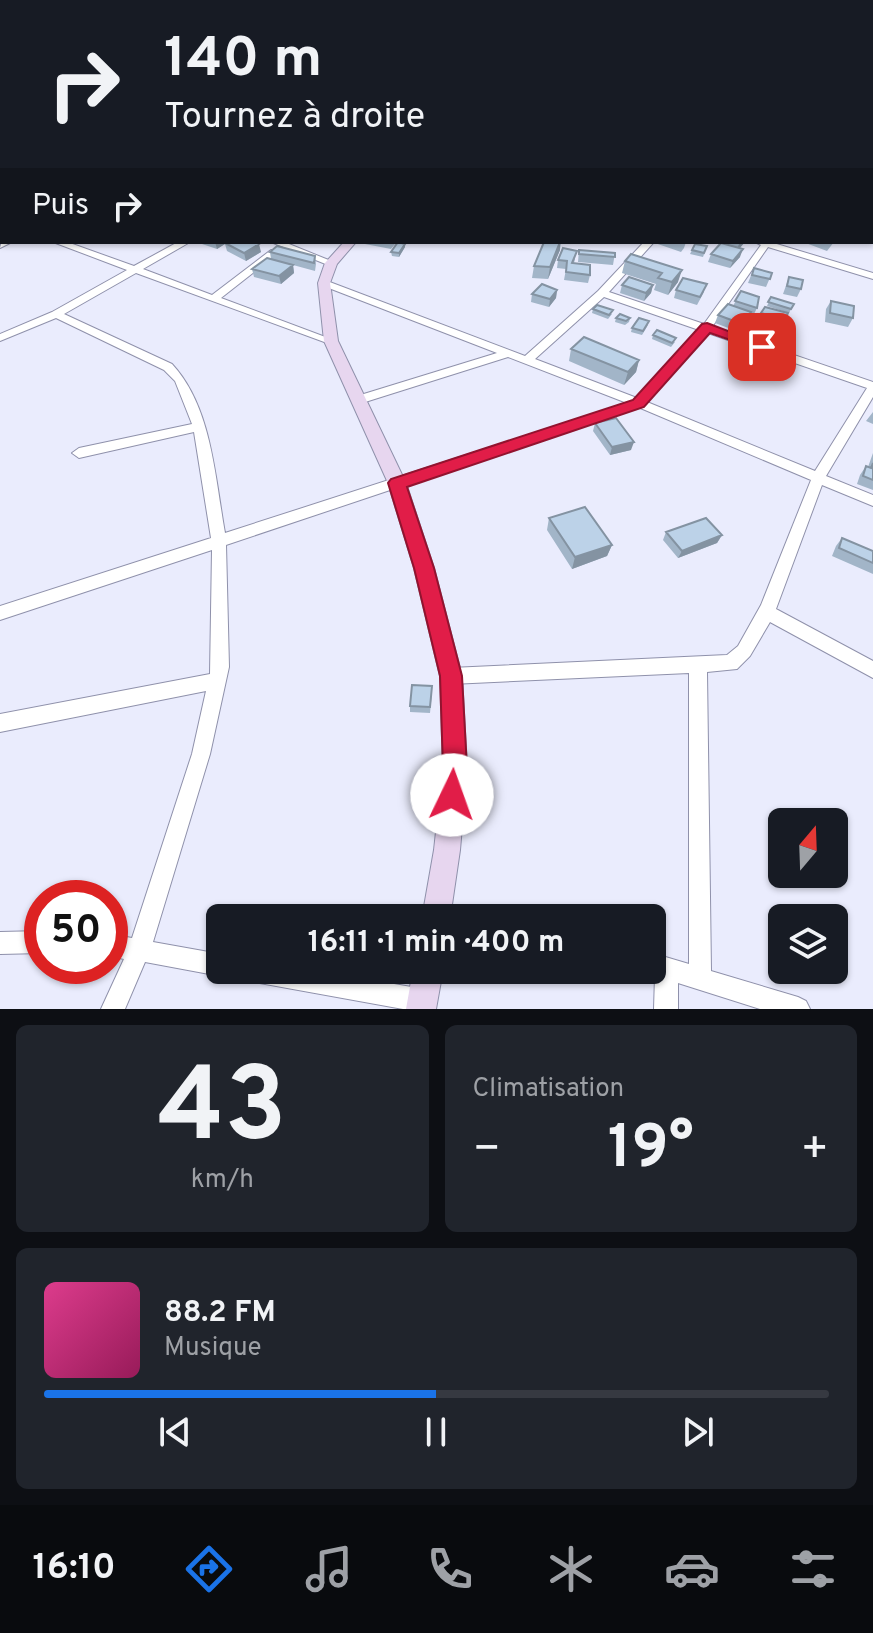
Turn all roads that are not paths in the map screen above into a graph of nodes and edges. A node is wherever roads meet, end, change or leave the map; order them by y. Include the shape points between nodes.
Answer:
1 (64, 244) edge
2 (94, 244) edge
3 (182, 244) edge
4 (349, 244) edge
5 (647, 244) edge
6 (762, 244) edge
7 (766, 244) edge
8 (275, 247) edge
9 (82, 250) junction
10 (137, 270) junction
11 (328, 273) junction
12 (873, 276) edge
13 (602, 293) junction
14 (213, 299) junction
15 (56, 314) junction
16 (707, 327) junction
17 (0, 338) edge
18 (331, 341) junction
19 (509, 353) junction
20 (527, 360) junction
21 (873, 386) edge
22 (358, 400) junction
23 (639, 403) junction
24 (199, 427) junction
25 (79, 453) dead end
26 (818, 478) junction
27 (397, 483) junction
28 (873, 501) edge
29 (219, 542) junction
30 (765, 611) junction
31 (0, 613) edge
32 (698, 665) junction
33 (873, 670) edge
34 (451, 676) junction
35 (217, 681) junction
36 (0, 723) edge
37 (438, 904) edge
38 (24, 942) edge
39 (0, 943) edge
40 (128, 948) edge
41 (139, 950) junction
42 (206, 962) edge
43 (666, 968) edge
44 (700, 978) junction
45 (318, 984) edge
46 (426, 984) edge
47 (663, 984) edge
48 (422, 1005) edge
49 (113, 1009) edge
50 (666, 1009) edge
51 (798, 1009) edge

1 - 9 street
2 - 9 street
3 - 10 street
4 - 11 main road
5 - 13 street
6 - 16 street
7 - 12 street
8 - 11 street
8 - 14 street
9 - 10 street
10 - 14 street
10 - 15 street
11 - 18 main road
11 - 19 street
13 - 16 street
13 - 20 street
14 - 18 street
15 - 17 street
15 - 24 street via 168,367 180,380
16 - 21 street
16 - 23 street
18 - 22 main road
19 - 20 street
19 - 22 street
20 - 23 street
21 - 26 street
22 - 27 main road
23 - 26 street
23 - 27 street
24 - 25 street
24 - 29 street
26 - 28 street
26 - 30 street
27 - 29 street
27 - 34 main road
29 - 31 street
29 - 35 street
30 - 32 street via 744,656 731,663
30 - 33 street
32 - 34 street
32 - 44 street
34 - 37 main road via 455,768
35 - 36 street
35 - 41 street via 201,754
38 - 39 street
40 - 41 street
41 - 42 street
41 - 49 street
43 - 44 street
44 - 51 street
45 - 48 street
46 - 48 main road
47 - 50 street

